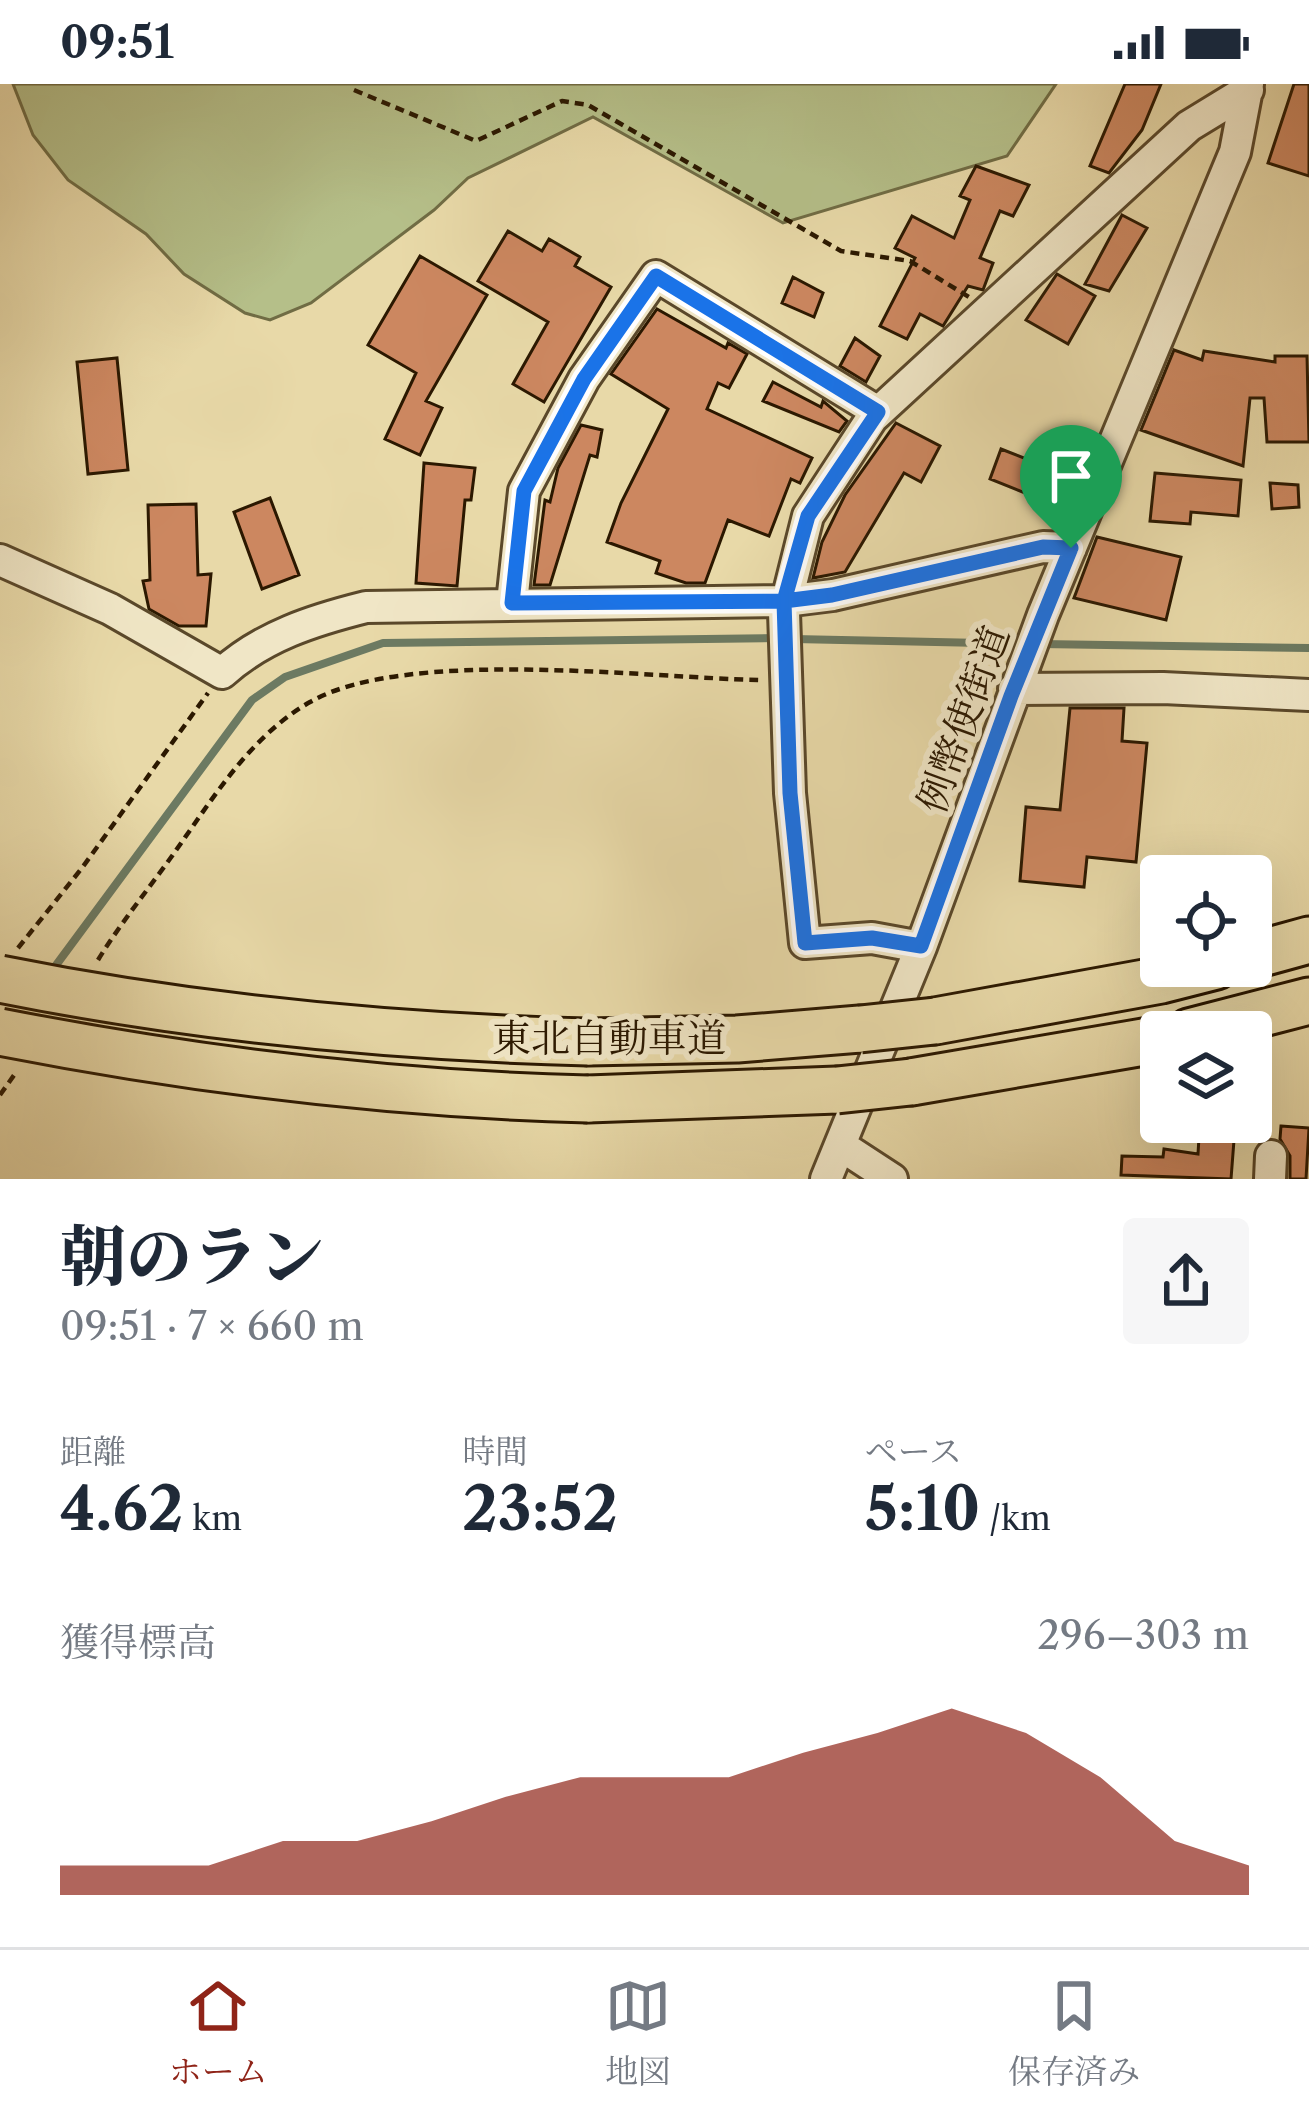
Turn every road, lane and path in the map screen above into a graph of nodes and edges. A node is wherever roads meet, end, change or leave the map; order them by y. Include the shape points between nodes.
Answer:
1 (1248, 87) edge
2 (354, 90) dead end
3 (986, 313) junction
4 (878, 412) junction
5 (1071, 548) junction
6 (0, 560) edge
7 (512, 603) junction
8 (784, 606) junction
9 (222, 673) junction
10 (784, 676) junction
11 (1016, 682) junction
12 (1309, 695) edge
13 (1309, 940) edge
14 (921, 946) junction
15 (1272, 950) edge
16 (6, 968) edge
17 (93, 970) dead end
18 (1140, 984) edge
19 (1140, 1043) edge
20 (14, 1044) edge
21 (0, 1095) edge
22 (843, 1147) junction
23 (826, 1179) edge
24 (892, 1179) edge

1 - 3 street via 1189,126
1 - 5 street, 例幣使街道 via 1235,152
2 - 3 path via 476,141 562,101 588,105 841,250 910,261
3 - 4 street
4 - 7 street via 656,276 584,379 524,491
4 - 8 street via 808,516
5 - 8 street via 1043,547
5 - 11 street, 例幣使街道
6 - 9 street via 110,609
7 - 8 street
7 - 9 street via 367,607 302,625
8 - 10 street
9 - 16 path
10 - 14 street via 805,943 872,938
10 - 17 path via 380,676 313,700 240,761
11 - 12 street
11 - 14 street, 例幣使街道
13 - 15 highway
14 - 22 street, 例幣使街道
16 - 18 highway, 東北自動車道, bridge via 142,1005 298,1025 588,1042 860,1029
19 - 20 highway, 東北自動車道, bridge via 837,1090 588,1099 481,1096
20 - 21 path
22 - 23 street, 例幣使街道
22 - 24 street

